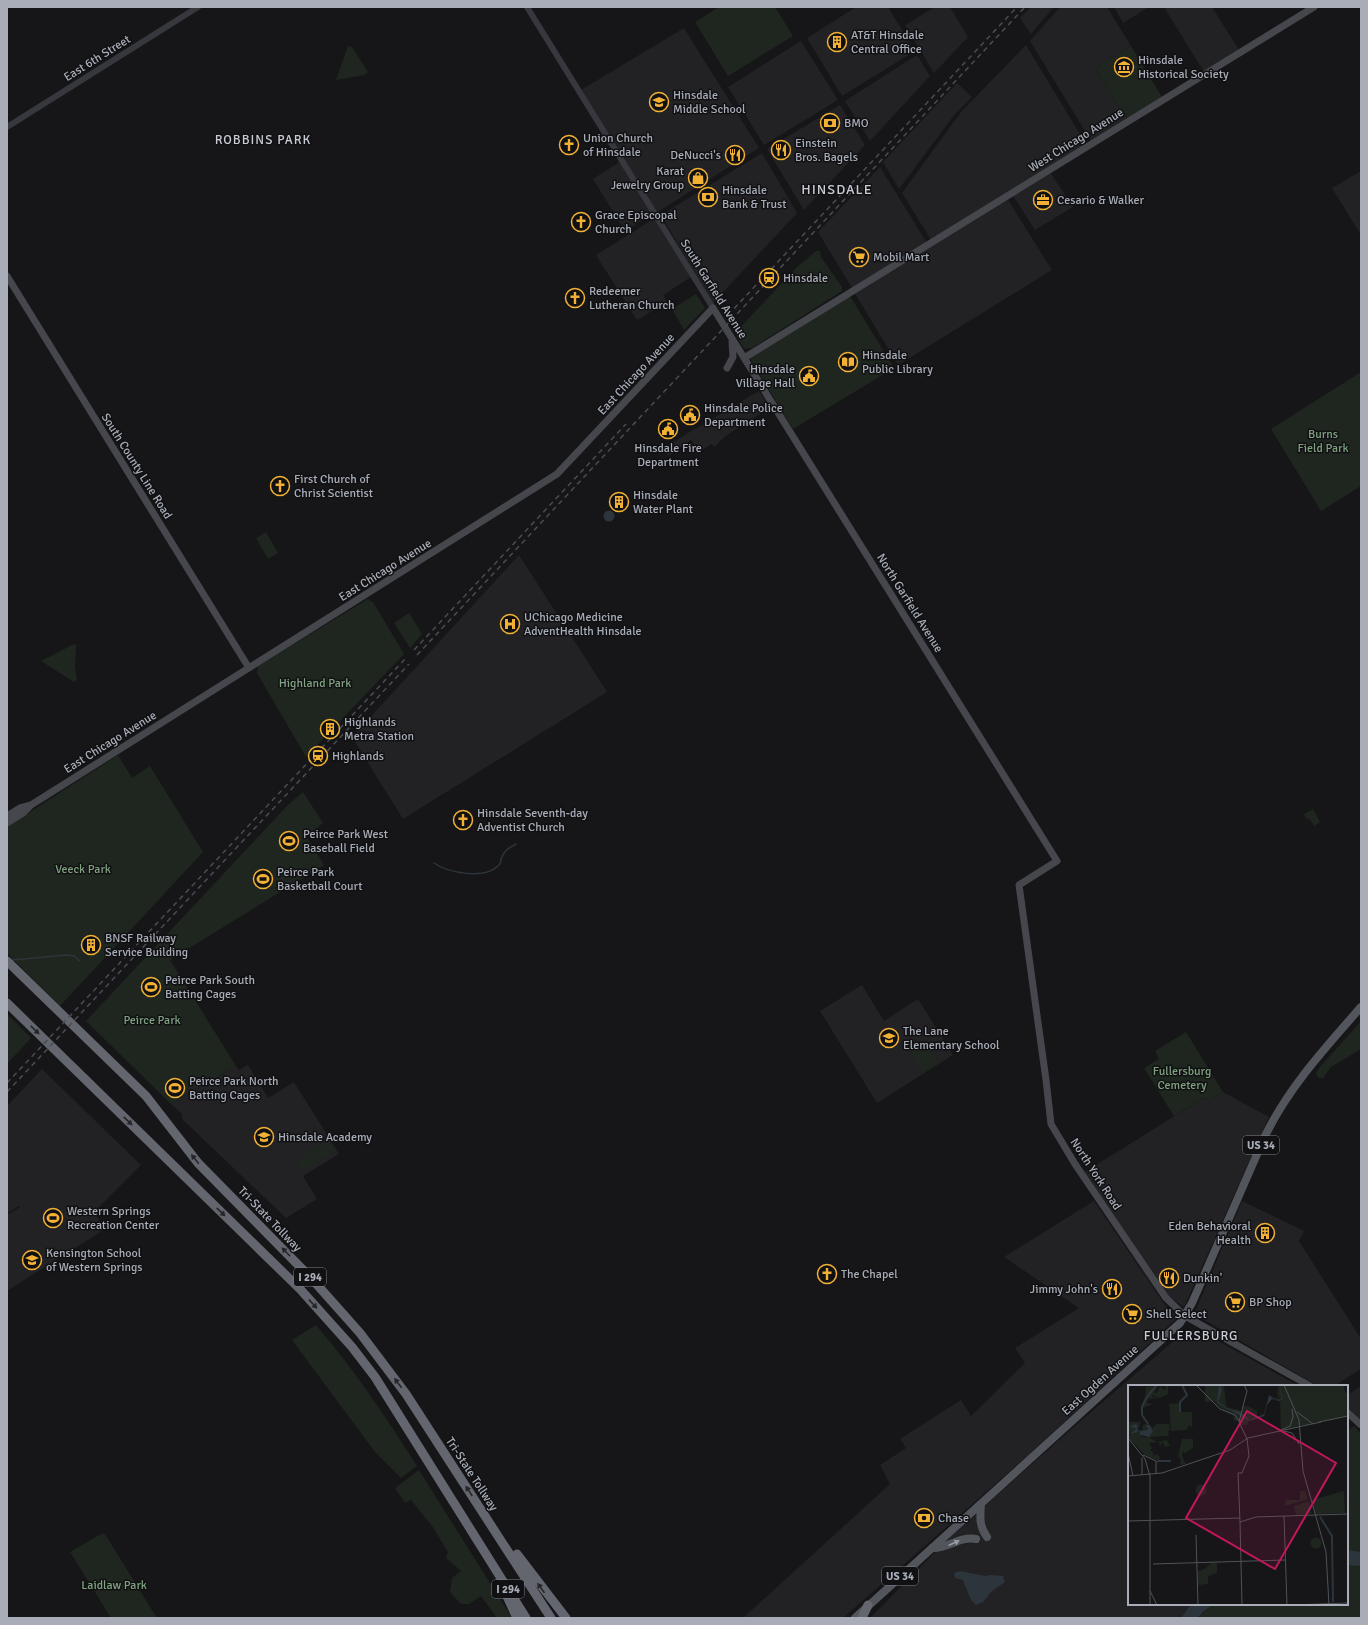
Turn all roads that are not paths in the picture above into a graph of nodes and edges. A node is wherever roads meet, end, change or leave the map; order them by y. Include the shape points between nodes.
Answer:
1 (198, 7) edge
2 (527, 7) edge
3 (1314, 7) edge
4 (7, 127) edge
5 (7, 276) edge
6 (713, 308) junction
7 (731, 336) junction
8 (744, 358) junction
9 (727, 368) dead end
10 (249, 668) junction
11 (31, 805) junction
12 (7, 816) edge
13 (7, 823) edge
14 (1019, 885) joint
15 (7, 961) edge
16 (7, 1004) edge
17 (1361, 1008) edge
18 (1185, 1316) junction
19 (1308, 1385) edge
20 (1348, 1413) edge
21 (1361, 1425) edge
22 (981, 1504) junction
23 (484, 1514) junction
24 (987, 1537) dead end
25 (976, 1539) dead end
26 (932, 1548) junction
27 (490, 1560) junction
28 (868, 1606) junction
29 (517, 1618) edge
30 (526, 1618) edge
31 (551, 1618) edge
32 (566, 1618) edge
33 (855, 1618) edge
34 (862, 1618) edge

1 - 4 street, East 6th Street
2 - 6 street, South Garfield Avenue
3 - 8 main road, West Chicago Avenue
5 - 10 main road, South County Line Road
6 - 7 main road, South Garfield Avenue
6 - 10 main road, East Chicago Avenue via 557,474
7 - 8 main road, South Garfield Avenue
7 - 9 main road via 734,354
8 - 14 main road, North Garfield Avenue via 1057,861
10 - 11 main road, East Chicago Avenue
11 - 12 main road, East Chicago Avenue
11 - 13 main road, East Chicago Avenue
14 - 18 main road, North York Road via 1051,1124 1075,1164 1166,1298
23 -> 15 highway, Tri-State Tollway / I 294 via 406,1394 360,1332 198,1162 146,1096
16 -> 27 highway, I 294 via 325,1316 375,1377
17 - 18 main road, East Ogden Avenue / US 34 via 1311,1064 1291,1091 1267,1132
18 - 19 main road, North York Road
18 - 22 main road, East Ogden Avenue / US 34 via 1159,1344
20 - 21 main road
22 - 24 main road via 980,1520
22 - 26 main road, East Ogden Avenue / US 34
23 - 31 highway, Tri-State Tollway / I 294
32 -> 23 highway via 493,1522
26 -> 25 main road via 941,1549 960,1539
26 - 28 main road, East Ogden Avenue / US 34
27 - 29 highway
27 - 30 highway, I 294
28 - 33 main road, East Ogden Avenue / US 34
28 - 34 highway

